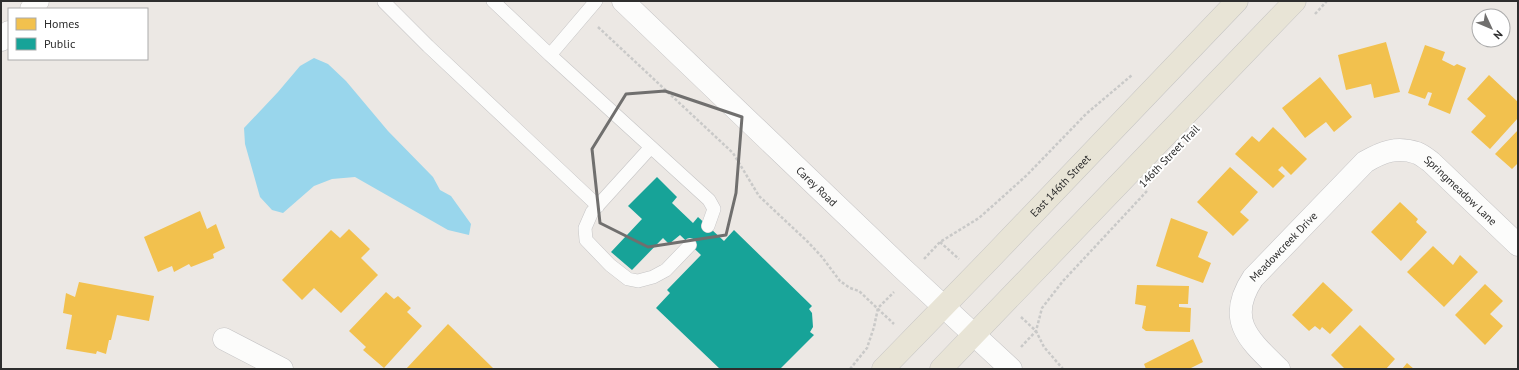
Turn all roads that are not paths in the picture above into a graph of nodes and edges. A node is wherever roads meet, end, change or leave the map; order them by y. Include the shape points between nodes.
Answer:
1 (385, 1) edge
2 (492, 1) edge
3 (596, 1) edge
4 (623, 1) edge
5 (1237, 1) edge
6 (1295, 1) edge
7 (550, 55) junction
8 (651, 147) junction
9 (1396, 150) joint
10 (598, 206) junction
11 (708, 226) dead end
12 (690, 245) dead end
13 (1518, 245) edge
14 (944, 306) junction
15 (974, 335) junction
16 (224, 339) dead end
17 (282, 369) edge
18 (883, 369) edge
19 (941, 369) edge
20 (1011, 369) edge
21 (1279, 369) edge

1 - 10 lane via 428,46
2 - 7 lane
3 - 7 lane
4 - 14 street, Carey Road
5 - 14 main road, East 146th Street
6 - 15 main road
7 - 8 lane
8 - 10 lane
8 - 11 lane via 709,200 714,209
9 - 13 street, Springmeadow Lane via 1418,153 1431,162
9 - 21 street, Meadowcreek Drive via 1380,153 1365,162 1253,278 1245,291 1241,305 1241,319 1245,332 1254,345
10 - 12 lane via 592,212 585,228 586,240 628,279 638,281 666,270
14 - 15 street, Carey Road
14 - 18 main road, East 146th Street
15 - 19 main road
15 - 20 street, Carey Road
16 - 17 street

